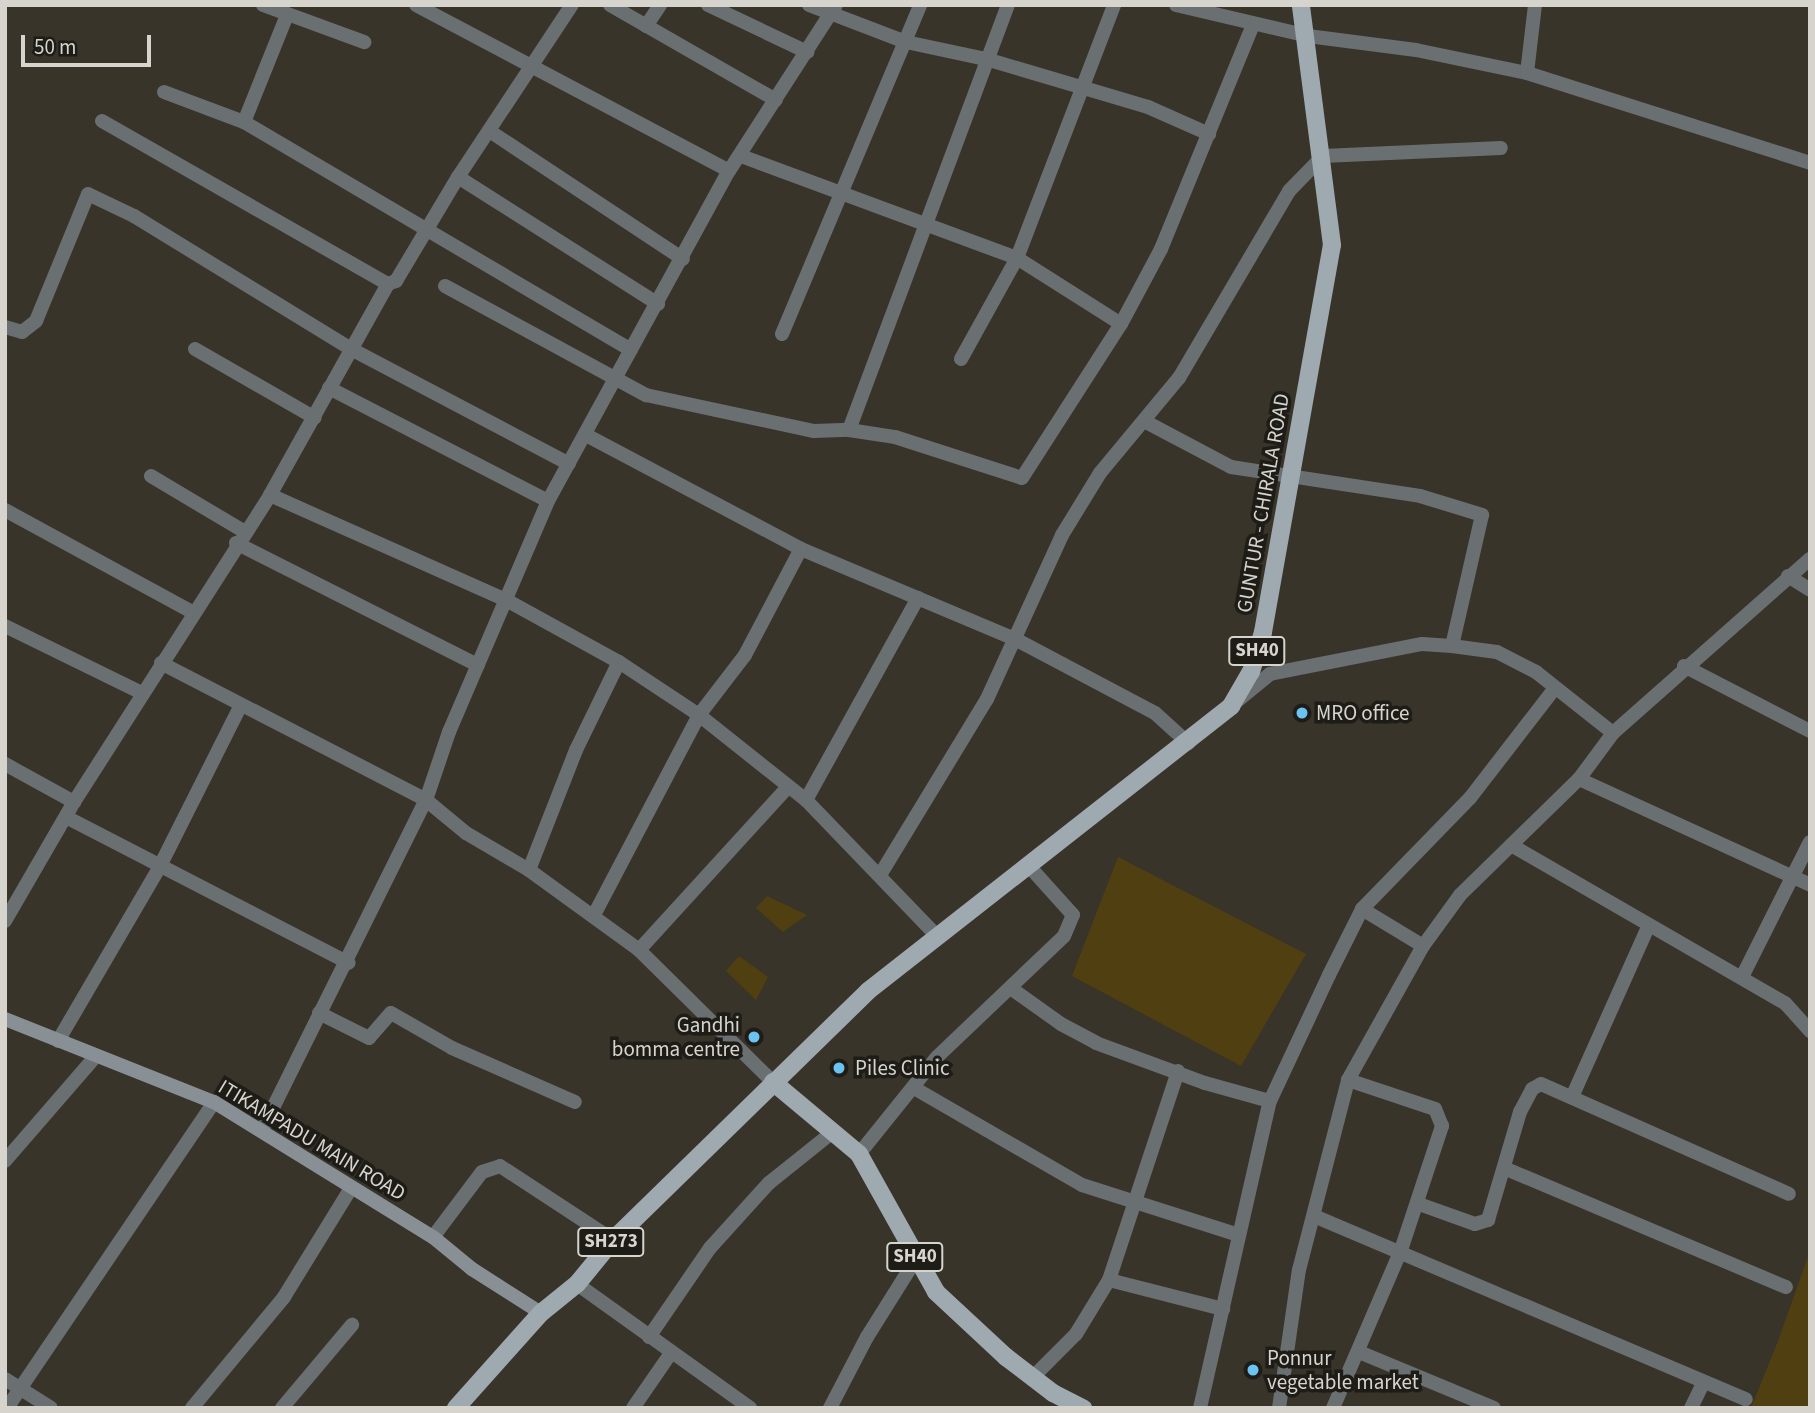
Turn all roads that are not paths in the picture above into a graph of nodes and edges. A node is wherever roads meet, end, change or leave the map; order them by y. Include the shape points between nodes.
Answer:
1 (263, 5) edge
2 (416, 5) edge
3 (572, 5) edge
4 (610, 5) edge
5 (660, 5) edge
6 (708, 5) edge
7 (809, 5) edge
8 (920, 5) edge
9 (1009, 5) edge
10 (1114, 5) edge
11 (1176, 5) edge
12 (1301, 5) edge
13 (1535, 5) edge
14 (834, 9) edge
15 (287, 15) junction
16 (1253, 25) junction
17 (646, 26) junction
18 (1308, 36) junction
19 (364, 42) dead end
20 (906, 42) junction
21 (807, 52) junction
22 (986, 59) junction
23 (532, 64) junction
24 (1527, 73) junction
25 (1084, 90) junction
26 (164, 92) dead end
27 (776, 100) junction
28 (102, 121) dead end
29 (244, 122) junction
30 (491, 132) junction
31 (1209, 134) junction
32 (1501, 148) dead end
33 (741, 156) junction
34 (1323, 156) junction
35 (1810, 163) edge
36 (729, 172) junction
37 (458, 177) junction
38 (840, 193) junction
39 (924, 223) junction
40 (428, 230) junction
41 (1017, 258) junction
42 (683, 259) junction
43 (388, 284) junction
44 (445, 286) dead end
45 (658, 304) junction
46 (1121, 324) junction
47 (5, 327) edge
48 (782, 334) dead end
49 (195, 349) dead end
50 (352, 350) junction
51 (631, 350) junction
52 (961, 359) dead end
53 (615, 380) junction
54 (329, 388) junction
55 (315, 418) junction
56 (1146, 422) junction
57 (849, 430) junction
58 (586, 435) junction
59 (569, 464) junction
60 (151, 476) dead end
61 (1292, 476) junction
62 (270, 495) junction
63 (548, 501) junction
64 (5, 510) edge
65 (241, 538) junction
66 (802, 549) junction
67 (1810, 559) edge
68 (1788, 576) junction
69 (1810, 590) edge
70 (918, 598) junction
71 (506, 600) junction
72 (194, 613) junction
73 (5, 626) edge
74 (1017, 640) junction
75 (1452, 646) junction
76 (619, 662) junction
77 (161, 663) junction
78 (478, 665) junction
79 (1684, 667) junction
80 (1555, 688) junction
81 (142, 693) junction
82 (240, 706) junction
83 (1231, 706) junction
84 (699, 715) junction
85 (1810, 731) edge
86 (1613, 733) junction
87 (1188, 743) junction
88 (5, 764) edge
89 (1579, 779) junction
90 (788, 787) junction
91 (426, 800) junction
92 (806, 800) junction
93 (74, 802) junction
94 (66, 817) junction
95 (1810, 842) edge
96 (1511, 845) junction
97 (1028, 865) junction
98 (159, 868) junction
99 (529, 870) junction
100 (880, 875) junction
101 (1791, 875) junction
102 (1810, 885) edge
103 (1362, 909) junction
104 (594, 915) junction
105 (5, 921) edge
106 (1649, 925) junction
107 (937, 936) junction
108 (1423, 946) junction
109 (639, 950) junction
110 (349, 962) junction
111 (1742, 977) junction
112 (1013, 989) junction
113 (319, 1013) junction
114 (5, 1019) edge
115 (1810, 1031) edge
116 (58, 1041) junction
117 (95, 1057) junction
118 (1178, 1071) junction
119 (1348, 1080) junction
120 (773, 1082) junction
121 (914, 1088) junction
122 (1572, 1097) junction
123 (1270, 1101) junction
124 (214, 1102) junction
125 (575, 1102) dead end
126 (262, 1130) junction
127 (834, 1130) junction
128 (859, 1154) junction
129 (5, 1161) edge
130 (1504, 1168) junction
131 (351, 1188) junction
132 (1789, 1194) dead end
133 (1133, 1202) junction
134 (1419, 1204) junction
135 (1314, 1216) junction
136 (1236, 1234) junction
137 (433, 1237) junction
138 (613, 1240) junction
139 (1401, 1250) junction
140 (916, 1259) junction
141 (1109, 1280) junction
142 (577, 1284) junction
143 (1786, 1287) dead end
144 (1223, 1309) junction
145 (541, 1313) junction
146 (352, 1325) dead end
147 (649, 1337) junction
148 (1359, 1352) junction
149 (671, 1353) junction
150 (1032, 1378) junction
151 (5, 1379) edge
152 (1703, 1382) junction
153 (20, 1388) junction
154 (1746, 1399) dead end
155 (7, 1408) edge
156 (51, 1408) edge
157 (192, 1408) edge
158 (282, 1408) edge
159 (456, 1408) edge
160 (632, 1408) edge
161 (750, 1408) edge
162 (830, 1408) edge
163 (1083, 1408) edge
164 (1200, 1408) edge
165 (1279, 1408) edge
166 (1333, 1408) edge
167 (1494, 1408) edge
168 (1691, 1408) edge

1 - 15 street
2 - 23 street
3 - 23 street
4 - 17 street
5 - 17 street
6 - 21 street
7 - 14 street
8 - 20 street
9 - 22 street
10 - 25 street
11 - 16 street
12 - 18 main road, GUNTUR - CHIRALA ROAD / SH40
13 - 24 street
14 - 20 street
14 - 21 street
15 - 19 street
15 - 29 street
16 - 18 street
16 - 31 street
17 - 27 street
18 - 24 street via 1416,50
18 - 34 main road, GUNTUR - CHIRALA ROAD / SH40
20 - 22 street
20 - 38 street
21 - 27 street
22 - 25 street
22 - 39 street
23 - 30 street
23 - 36 street
24 - 35 street
25 - 31 street via 1148,107
25 - 41 street
26 - 29 street
27 - 33 street
28 - 43 street
29 - 40 street
30 - 37 street
30 - 42 street
31 - 46 street via 1161,249
32 - 34 street
33 - 36 street
33 - 38 street
34 - 56 street via 1289,191 1180,378
34 - 61 main road, GUNTUR - CHIRALA ROAD / SH40 via 1332,245
36 - 42 street
37 - 40 street
37 - 45 street
38 - 39 street
38 - 48 street
39 - 41 street
39 - 57 street
40 - 43 street via 396,281
40 - 51 street
41 - 46 street
41 - 52 street
42 - 45 street
43 - 50 street
44 - 53 street
45 - 51 street
46 - 57 street via 1022,478 895,437
47 - 50 street via 22,332 36,321 88,194 134,216
49 - 55 street
50 - 54 street
50 - 59 street
51 - 53 street
53 - 57 street via 646,395 727,414 814,431
53 - 58 street
54 - 55 street
54 - 63 street
55 - 62 street
56 - 61 street via 1231,467
56 - 74 street via 1100,473 1062,535
58 - 59 street
58 - 66 street
59 - 63 street
60 - 65 street
61 - 75 street via 1420,496 1482,515
61 - 83 main road, GUNTUR - CHIRALA ROAD / SH40 via 1263,632 1251,672
62 - 65 street
62 - 71 street
63 - 71 street
64 - 72 street
65 - 72 street
65 - 78 street
66 - 70 street
66 - 84 street via 745,655
67 - 68 street
68 - 69 street
68 - 79 street
70 - 74 street
70 - 92 street
71 - 76 street
71 - 78 street
72 - 77 street
73 - 81 street
74 - 87 street via 1155,713
74 - 100 street via 987,699
75 - 80 street via 1497,652
75 - 83 street via 1422,644 1270,674
76 - 84 street
76 - 99 street via 576,750
77 - 81 street
77 - 82 street
78 - 91 street
79 - 85 street
79 - 86 street
80 - 86 street
80 - 103 street via 1470,798
81 - 93 street
82 - 91 street
82 - 98 street
83 - 87 main road, GUNTUR - CHIRALA ROAD / SH40
84 - 90 street
84 - 104 street
86 - 89 street
87 - 97 main road, GUNTUR - CHIRALA ROAD / SH40
88 - 93 street
89 - 96 street
89 - 101 street
90 - 92 street
90 - 109 street
91 - 99 street via 466,833
91 - 110 street
92 - 100 street
93 - 94 street
94 - 98 street
94 - 105 street
95 - 101 street
96 - 106 street
96 - 108 street via 1460,895
97 - 107 main road, GUNTUR - CHIRALA ROAD / SH40
97 - 112 street via 1073,915 1064,936
98 - 110 street
98 - 116 street
99 - 104 street
100 - 107 street
101 - 102 street
101 - 111 street
103 - 108 street
103 - 123 street
104 - 109 street
106 - 111 street
106 - 122 street
107 - 120 main road, GUNTUR - CHIRALA ROAD / SH40 via 868,991
108 - 119 street
109 - 120 street
110 - 113 street
111 - 115 street via 1785,1003
112 - 118 street via 1096,1043
112 - 121 street via 971,1022
113 - 125 street via 369,1038 391,1013 452,1048
113 - 126 street
114 - 116 street, ITIKAMPADU MAIN ROAD
116 - 117 street, ITIKAMPADU MAIN ROAD
117 - 124 street, ITIKAMPADU MAIN ROAD
117 - 129 street
118 - 123 street
118 - 133 street
119 - 134 street via 1439,1112 1442,1126
119 - 135 street
120 - 127 main road, SH40
120 - 138 main road, GUNTUR - CHIRALA ROAD / SH273
121 - 128 street
121 - 133 street via 1082,1185
122 - 130 street via 1541,1084 1532,1089 1520,1112
122 - 132 street
123 - 136 street
124 - 126 street, ITIKAMPADU MAIN ROAD
124 - 153 street
126 - 131 street, ITIKAMPADU MAIN ROAD
127 - 128 main road, SH40
127 - 147 street via 769,1183 710,1248
128 - 140 main road, SH40
130 - 134 street via 1491,1213 1482,1224
130 - 143 street
131 - 137 street, ITIKAMPADU MAIN ROAD
131 - 157 street via 284,1297
133 - 136 street
133 - 141 street
134 - 139 street
135 - 139 street
135 - 165 street via 1299,1270
136 - 144 street
137 - 138 street via 482,1172 500,1166
137 - 145 street, ITIKAMPADU MAIN ROAD via 472,1269
138 - 142 main road, GUNTUR - CHIRALA ROAD / SH273
139 - 148 street
139 - 152 street
140 - 150 main road, SH40 via 936,1292 969,1326
140 - 162 street
141 - 144 street
141 - 150 street via 1076,1335
142 - 145 main road, GUNTUR - CHIRALA ROAD / SH273
142 - 147 street
144 - 164 street
145 - 159 main road, GUNTUR - CHIRALA ROAD / SH273
146 - 158 street
147 - 149 street
148 - 166 street
148 - 167 street
149 - 160 street
149 - 161 street
150 - 163 main road, SH40
151 - 153 street
152 - 154 street
152 - 168 street
153 - 155 street
153 - 156 street

